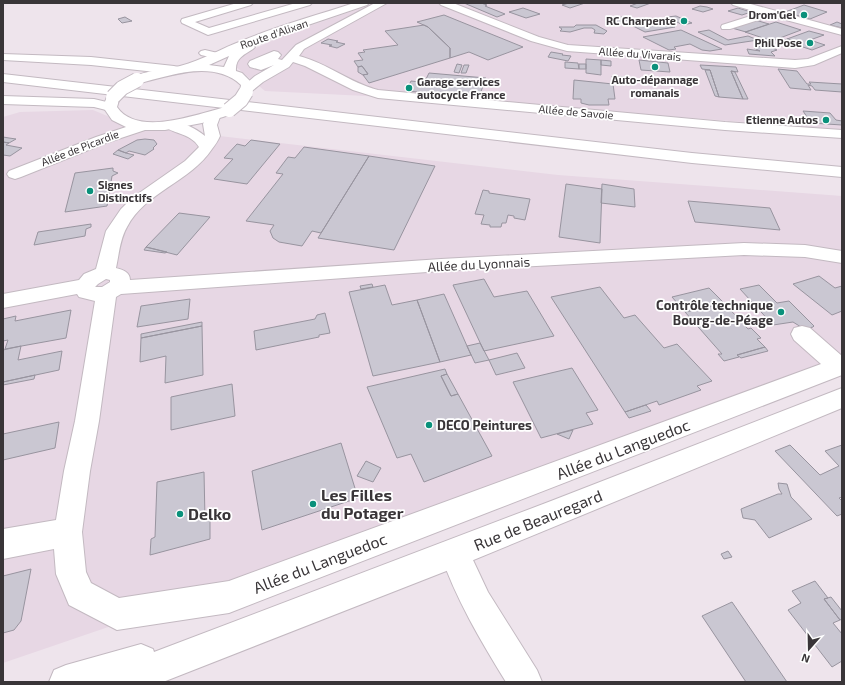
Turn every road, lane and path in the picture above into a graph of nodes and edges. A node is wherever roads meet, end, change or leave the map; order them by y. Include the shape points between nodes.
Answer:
1 (248, 3) edge
2 (307, 3) edge
3 (364, 3) edge
4 (372, 3) edge
5 (382, 3) edge
6 (444, 3) edge
7 (736, 3) edge
8 (770, 12) junction
9 (728, 24) dead end
10 (842, 32) edge
11 (842, 49) edge
12 (205, 53) dead end
13 (218, 56) junction
14 (3, 57) edge
15 (288, 61) junction
16 (272, 66) junction
17 (180, 69) junction
18 (3, 70) edge
19 (235, 74) junction
20 (292, 74) dead end
21 (3, 78) edge
22 (247, 90) junction
23 (3, 100) edge
24 (112, 106) junction
25 (213, 117) junction
26 (146, 125) junction
27 (171, 125) junction
28 (842, 134) edge
29 (206, 147) junction
30 (842, 163) edge
31 (842, 172) edge
32 (9, 177) edge
33 (842, 257) edge
34 (103, 285) junction
35 (3, 302) edge
36 (802, 334) dead end
37 (840, 367) edge
38 (842, 398) edge
39 (68, 532) junction
40 (3, 544) edge
41 (455, 553) junction
42 (232, 637) junction
43 (66, 682) edge
44 (120, 682) edge
45 (525, 682) edge

1 - 2 main road via 186,21 208,32
3 - 13 main road, Route d'Alixan via 248,42
4 - 19 main road, Route d'Alixan via 253,45 231,60 229,65
5 - 15 main road via 295,50
6 - 11 main road, Allée du Vivarais via 535,39 567,48 795,64 810,62
7 - 8 main road
8 - 9 main road
8 - 10 main road
12 - 13 main road
13 - 17 main road, Route d'Alixan
14 - 17 main road
15 - 16 main road
15 - 28 main road, Allée de Savoie via 363,91 378,94 748,128
16 - 19 main road
16 - 20 main road
16 - 22 main road
17 - 19 main road via 208,68
17 - 24 main road, Allée de Picardie, bridge via 136,80 122,88
18 - 30 main road
19 - 22 main road via 247,84
21 - 31 main road via 686,157
22 - 25 main road, bridge via 242,100 229,110
23 - 24 main road via 94,103
24 - 26 main road via 126,120
24 - 32 main road, Allée de Picardie via 103,125
25 - 27 main road
25 - 29 main road via 210,125 213,135
26 - 27 main road
26 - 32 main road, Allée de Picardie
27 - 29 main road via 195,134
29 - 34 main road, Allée du Languedoc via 196,161 151,193 123,218 115,233
33 - 34 main road, Allée du Lyonnais via 806,251 744,249
34 - 35 main road, Allée du Lyonnais via 46,292
34 - 39 main road, Allée du Languedoc via 87,421
36 - 37 main road
37 - 39 main road, Allée du Languedoc via 229,597 116,614 80,594 71,574
38 - 41 main road, Rue de Beauregard
39 - 40 main road
41 - 42 main road, Rue de Beauregard
41 - 45 main road via 458,565 480,608
42 - 43 main road, Rue de Beauregard
42 - 44 main road, Rue de Beauregard

